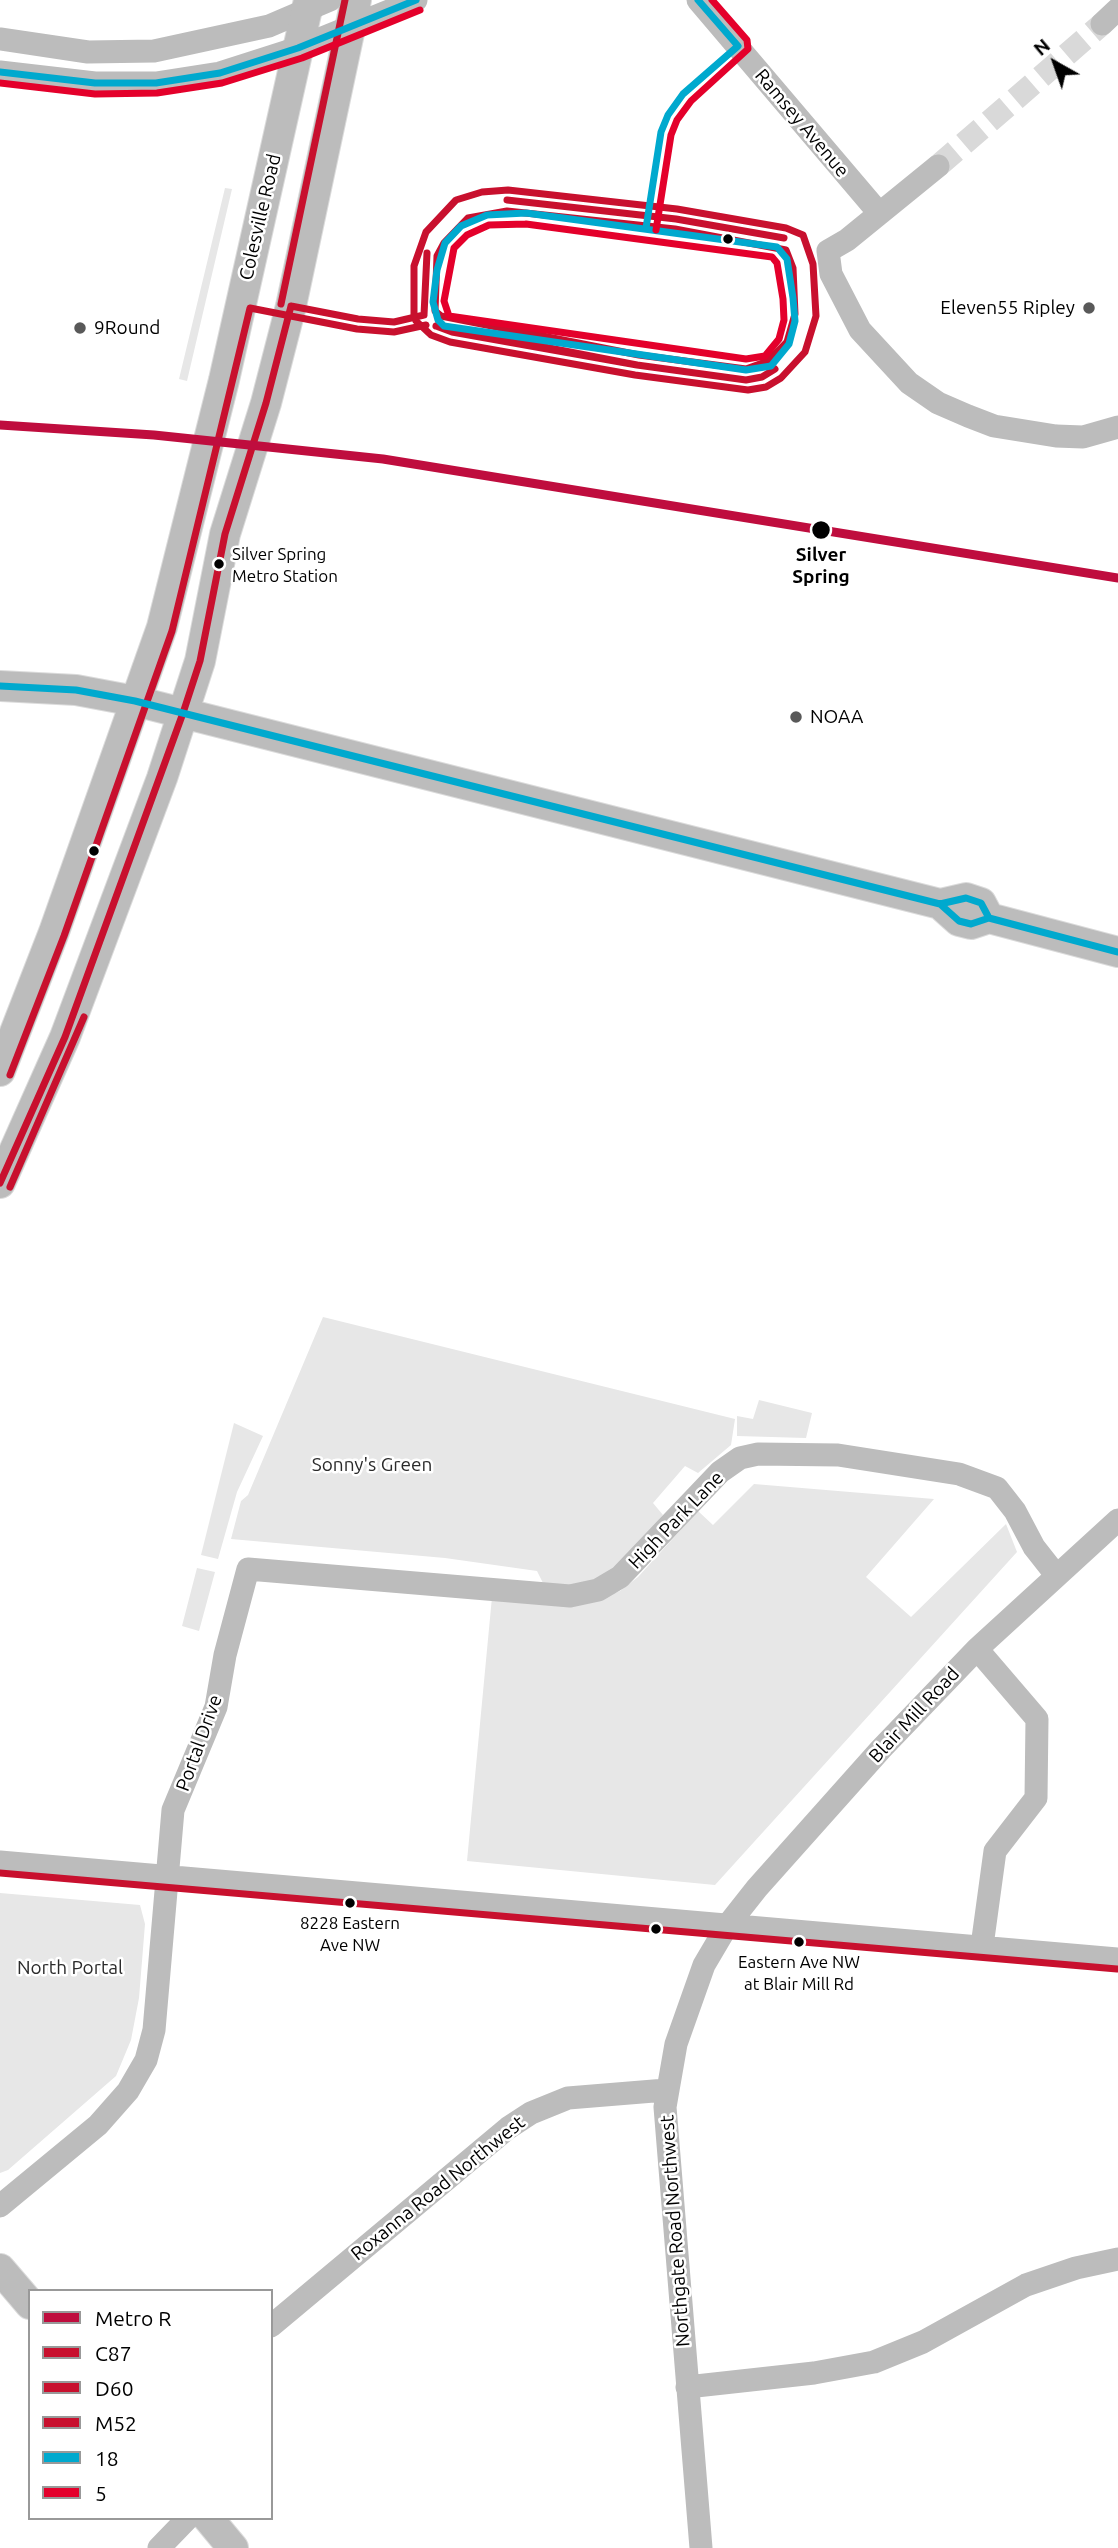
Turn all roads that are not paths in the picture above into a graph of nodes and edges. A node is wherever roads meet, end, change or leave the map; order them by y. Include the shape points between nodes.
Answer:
1 (416, 0) edge
2 (698, 0) edge
3 (315, 4) edge
4 (354, 13) edge
5 (0, 39) edge
6 (298, 48) junction
7 (0, 72) edge
8 (938, 166) tunnel mouth
9 (879, 213) junction
10 (1118, 427) edge
11 (0, 686) edge
12 (135, 701) junction
13 (183, 713) junction
14 (1118, 952) edge
15 (0, 1072) edge
16 (0, 1183) edge
17 (1118, 1520) edge
18 (248, 1569) joint
19 (1056, 1575) junction
20 (976, 1649) junction
21 (0, 1862) edge
22 (169, 1878) junction
23 (727, 1926) junction
24 (982, 1946) junction
25 (1118, 1959) edge
26 (666, 2090) junction
27 (0, 2206) edge
28 (1118, 2259) edge
29 (0, 2269) edge
30 (28, 2302) edge
31 (273, 2324) edge
32 (687, 2387) junction
33 (186, 2520) edge
34 (210, 2520) edge
35 (159, 2548) edge
36 (233, 2548) edge
37 (701, 2548) edge

1 - 4 street
2 - 9 street, Ramsey Avenue
3 - 5 street via 270,26 154,51 89,52
3 - 6 main road, Colesville Road
4 - 6 street
4 - 13 main road via 291,306 225,534 200,662
6 - 7 street via 220,74 156,83 96,83
6 - 12 main road, Colesville Road via 224,380 162,627
8 - 9 street
9 - 10 street via 828,251 831,274 860,330 891,367 938,403 994,426 1083,437
11 - 12 main road via 76,690
12 - 13 main road
12 - 15 main road, Colesville Road
13 - 14 main road via 940,904 966,898 981,903 989,918
13 - 16 main road via 65,1037
17 - 19 street, Blair Mill Road
18 - 19 street, High Park Lane via 570,1596 598,1590 620,1577 720,1472 740,1458 758,1454 838,1455 959,1474 996,1488
18 - 22 street, Portal Drive via 216,1707 173,1810
19 - 20 street, Blair Mill Road
20 - 23 street, Blair Mill Road via 881,1749
20 - 24 street via 1037,1718 1037,1798 995,1851
21 - 22 street
22 - 23 street
22 - 27 street, Portal Drive via 155,2030 146,2060 128,2091 98,2125
23 - 24 street
23 - 26 street, Northgate Road Northwest via 700,1975
24 - 25 street
26 - 31 street, Roxanna Road Northwest via 568,2098 519,2120
26 - 32 street, Northgate Road Northwest
28 - 32 street via 1015,2290 923,2342 874,2362
29 - 30 main road
32 - 37 street, Northgate Road Northwest
33 - 35 street
34 - 36 main road

